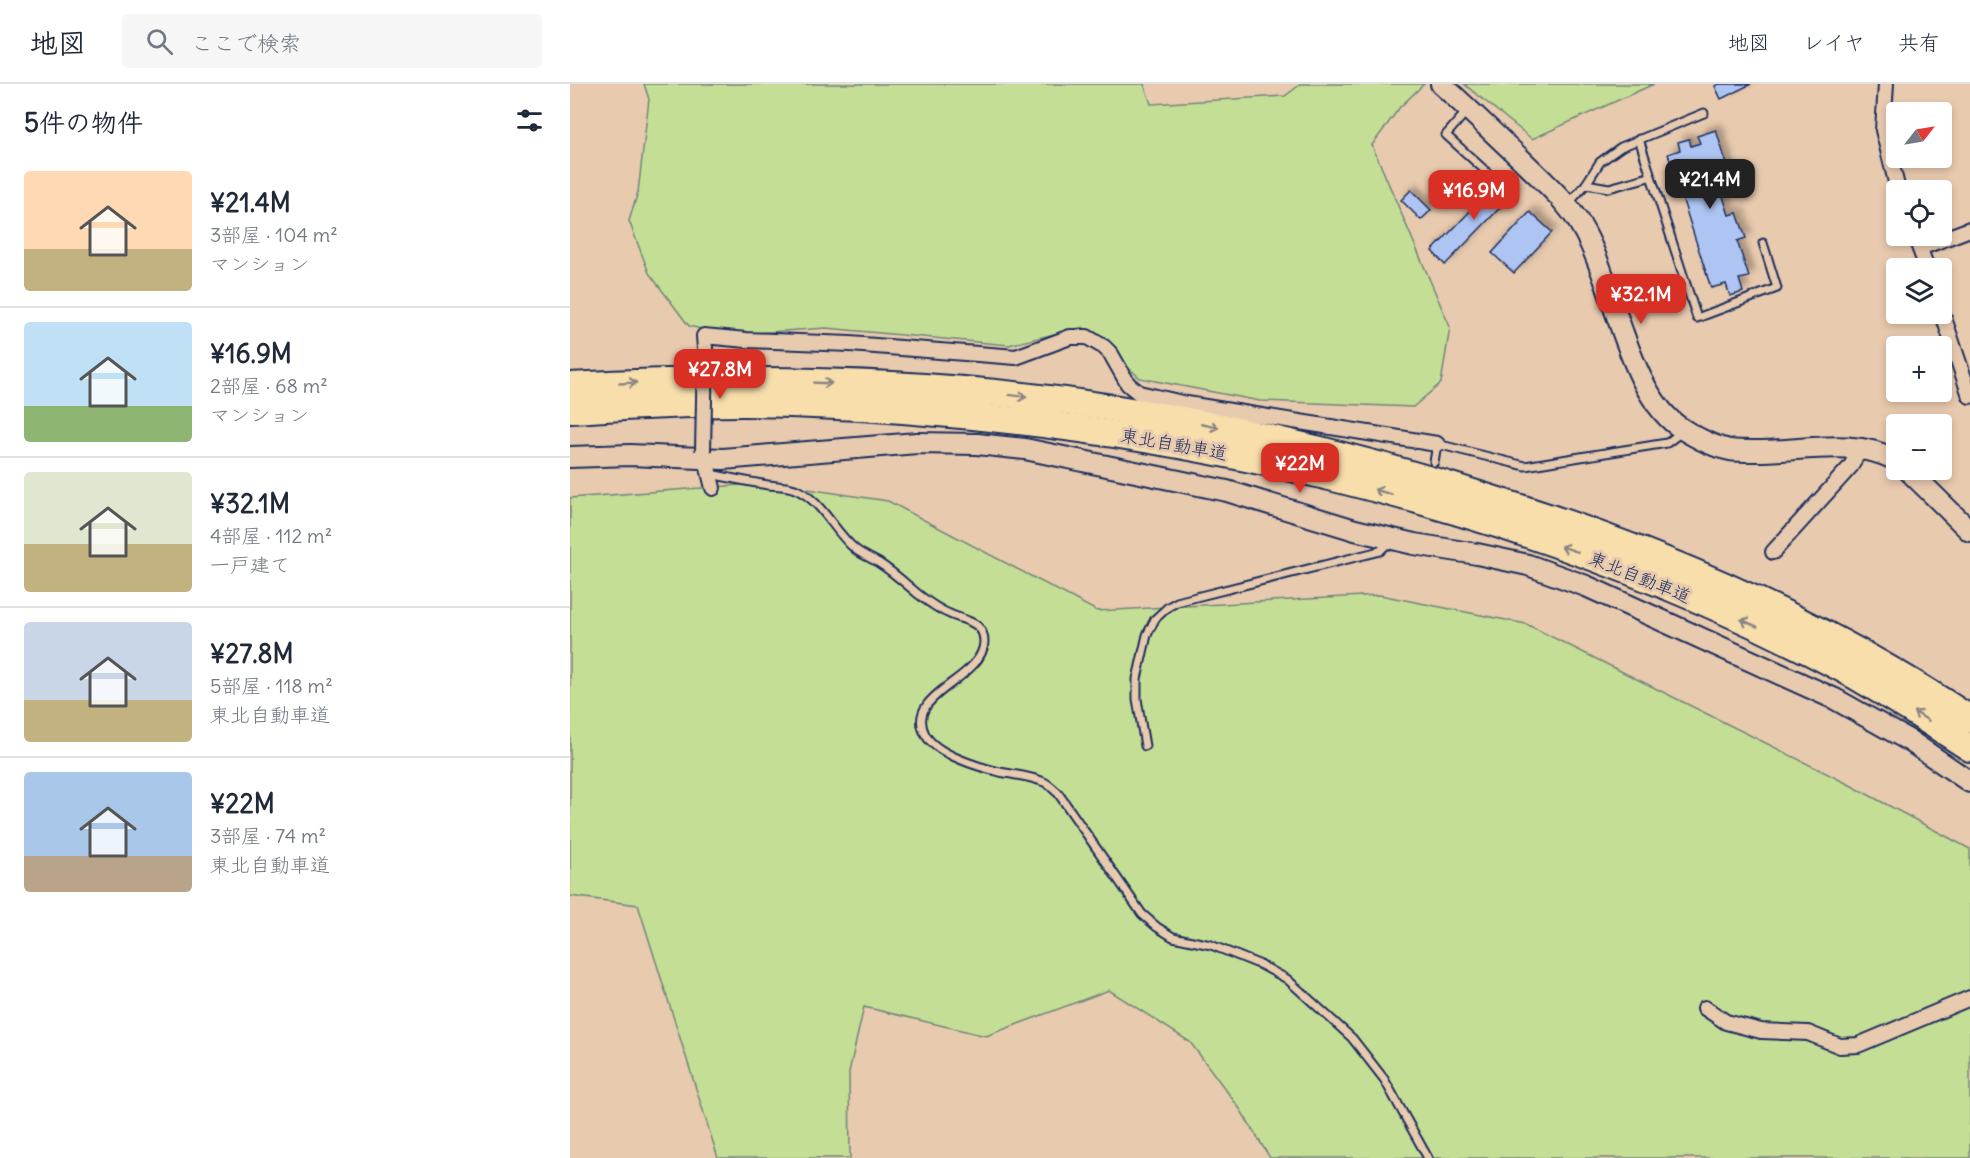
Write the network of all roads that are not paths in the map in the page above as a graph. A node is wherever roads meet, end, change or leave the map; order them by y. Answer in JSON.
{"nodes":[{"id":1,"x":1441,"y":84,"type":"edge"},
{"id":2,"x":1886,"y":84,"type":"edge"},
{"id":3,"x":1468,"y":109,"type":"junction"},
{"id":4,"x":1704,"y":113,"type":"dead end"},
{"id":5,"x":1639,"y":139,"type":"junction"},
{"id":6,"x":1490,"y":175,"type":"dead end"},
{"id":7,"x":1650,"y":177,"type":"junction"},
{"id":8,"x":1896,"y":180,"type":"edge"},
{"id":9,"x":1586,"y":184,"type":"junction"},
{"id":10,"x":1567,"y":205,"type":"junction"},
{"id":11,"x":1970,"y":229,"type":"edge"},
{"id":12,"x":1952,"y":233,"type":"edge"},
{"id":13,"x":1764,"y":243,"type":"dead end"},
{"id":14,"x":1946,"y":324,"type":"edge"},
{"id":15,"x":570,"y":386,"type":"edge"},
{"id":16,"x":1970,"y":396,"type":"edge"},
{"id":17,"x":570,"y":410,"type":"edge"},
{"id":18,"x":1684,"y":430,"type":"junction"},
{"id":19,"x":1437,"y":444,"type":"junction"},
{"id":20,"x":1860,"y":448,"type":"junction"},
{"id":21,"x":1886,"y":455,"type":"edge"},
{"id":22,"x":570,"y":457,"type":"edge"},
{"id":23,"x":1434,"y":462,"type":"dead end"},
{"id":24,"x":708,"y":468,"type":"junction"},
{"id":25,"x":1918,"y":480,"type":"edge"},
{"id":26,"x":1970,"y":531,"type":"edge"},
{"id":27,"x":1406,"y":539,"type":"junction"},
{"id":28,"x":1773,"y":552,"type":"dead end"},
{"id":29,"x":1970,"y":719,"type":"edge"},
{"id":30,"x":1145,"y":746,"type":"dead end"},
{"id":31,"x":1970,"y":748,"type":"edge"},
{"id":32,"x":1970,"y":782,"type":"edge"},
{"id":33,"x":1970,"y":998,"type":"edge"},
{"id":34,"x":1705,"y":1008,"type":"dead end"},
{"id":35,"x":1428,"y":1158,"type":"edge"}],
"edges":[{"from":1,"to":3,"type":"street"},
{"from":2,"to":8,"type":"street"},
{"from":3,"to":6,"type":"lane"},
{"from":3,"to":10,"type":"street"},
{"from":4,"to":5,"type":"lane"},
{"from":5,"to":7,"type":"lane"},
{"from":5,"to":9,"type":"lane"},
{"from":7,"to":9,"type":"lane"},
{"from":7,"to":13,"type":"lane"},
{"from":9,"to":10,"type":"lane"},
{"from":10,"to":18,"type":"street"},
{"from":11,"to":12,"type":"street"},
{"from":14,"to":16,"type":"street"},
{"from":15,"to":29,"type":"highway","name":"東北自動車道","one_way":true},
{"from":31,"to":17,"type":"highway","name":"東北自動車道","one_way":true},
{"from":18,"to":19,"type":"lane"},
{"from":18,"to":20,"type":"street"},
{"from":19,"to":23,"type":"lane"},
{"from":19,"to":24,"type":"street","bridge":true},
{"from":20,"to":21,"type":"street"},
{"from":20,"to":28,"type":"street"},
{"from":22,"to":24,"type":"street"},
{"from":24,"to":27,"type":"street"},
{"from":24,"to":35,"type":"lane"},
{"from":25,"to":26,"type":"street"},
{"from":27,"to":30,"type":"lane"},
{"from":27,"to":32,"type":"street"},
{"from":33,"to":34,"type":"street"}]}
